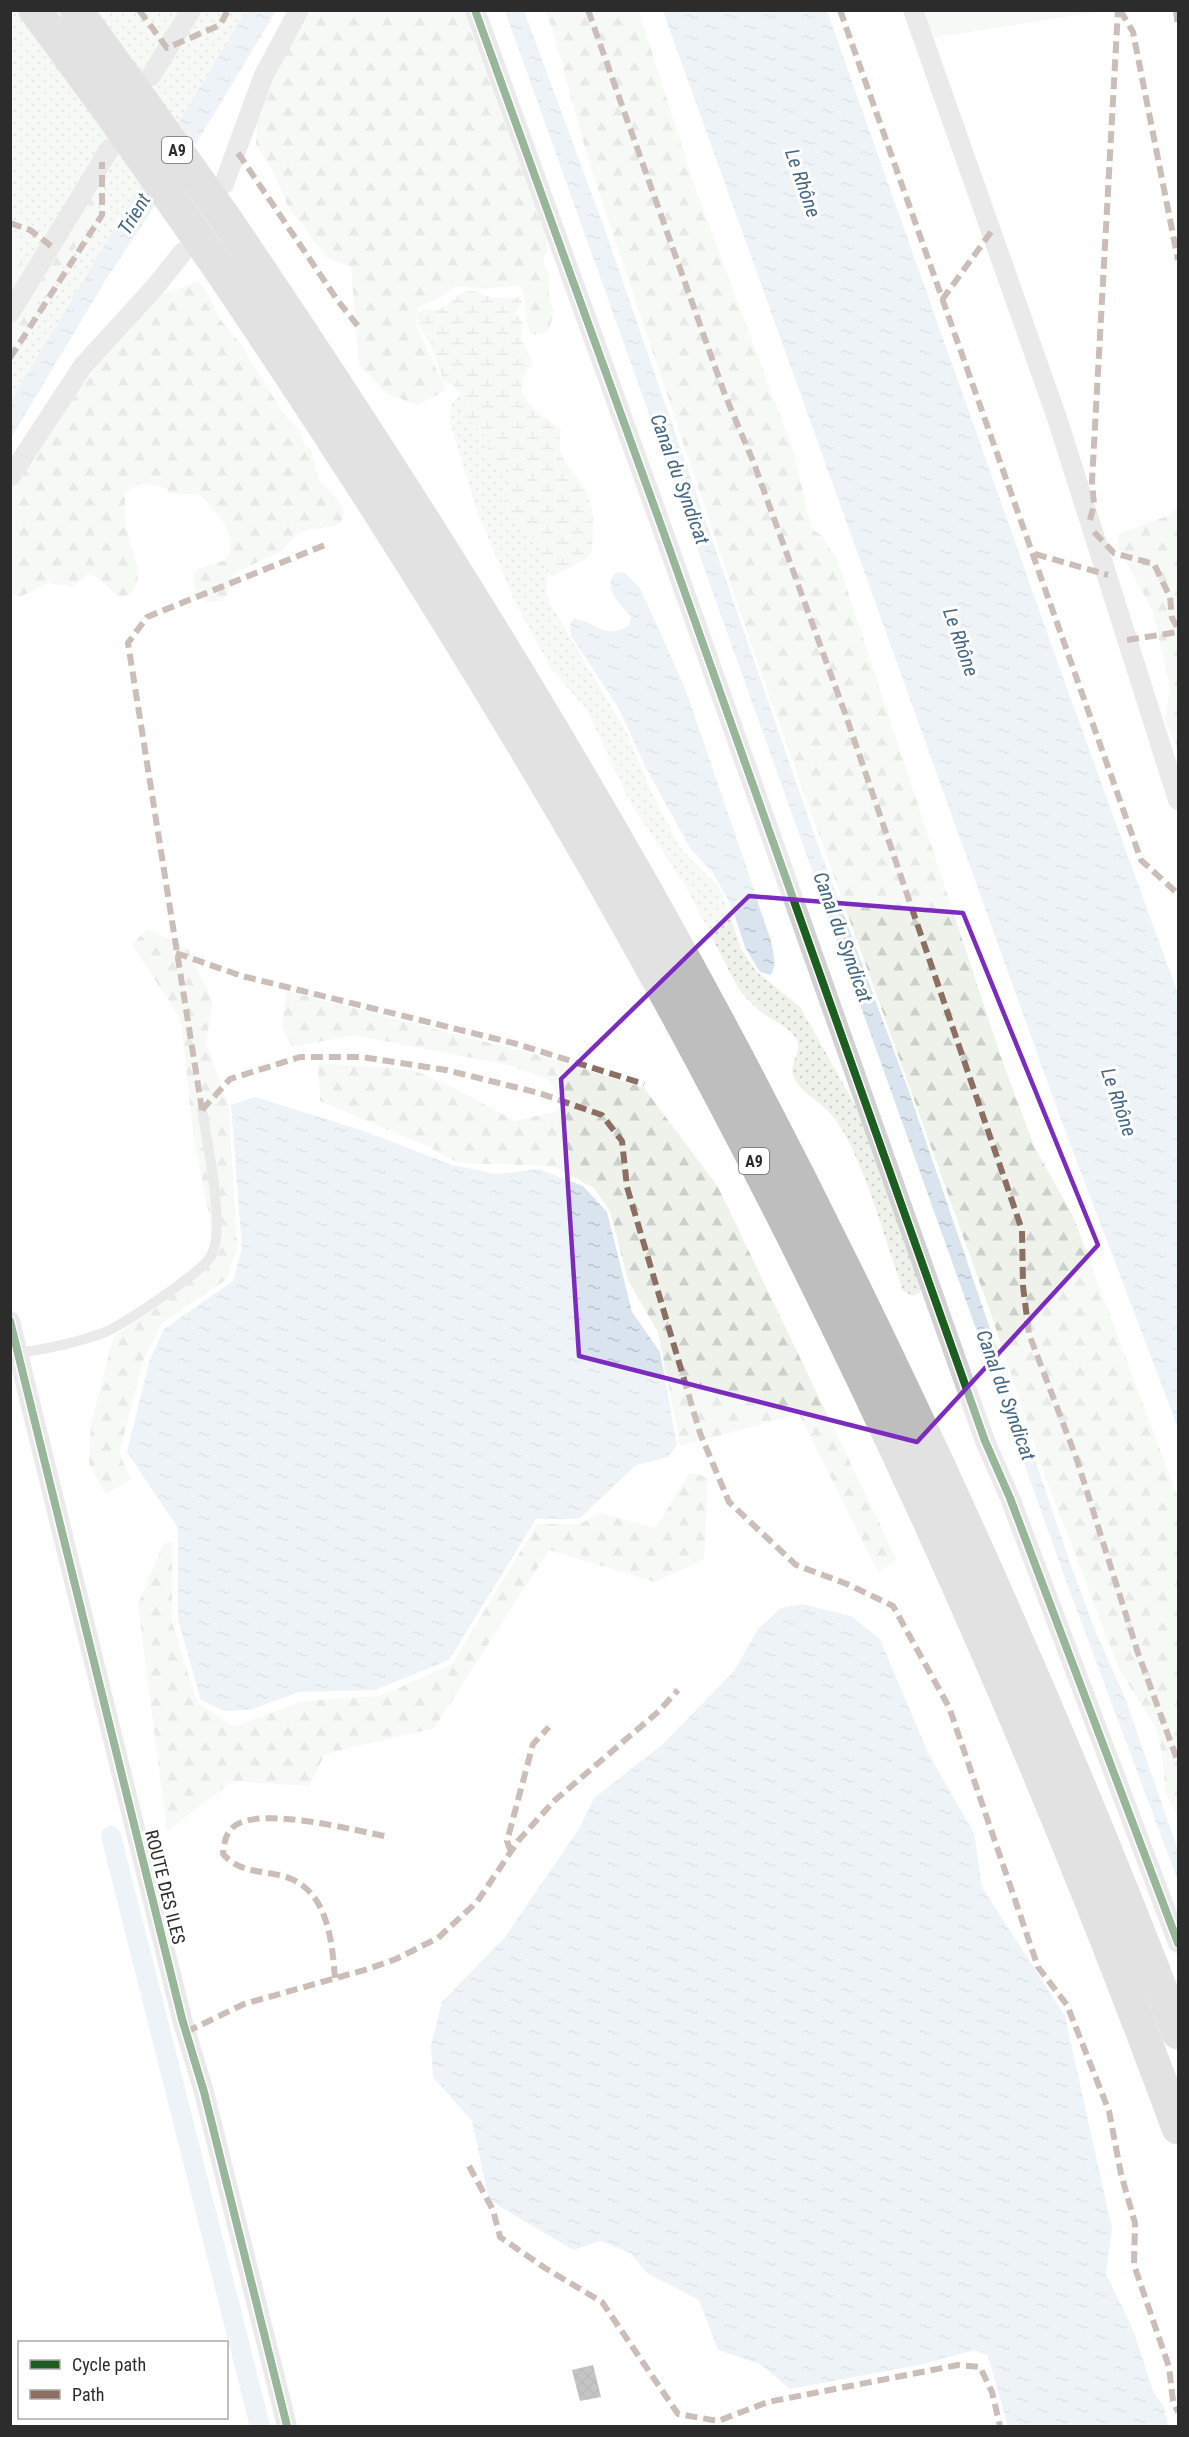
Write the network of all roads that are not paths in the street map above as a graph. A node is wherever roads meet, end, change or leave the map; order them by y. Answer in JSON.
{"nodes":[{"id":1,"x":35,"y":10,"type":"edge"},
{"id":2,"x":76,"y":10,"type":"edge"},
{"id":3,"x":191,"y":10,"type":"edge"},
{"id":4,"x":299,"y":10,"type":"edge"},
{"id":5,"x":476,"y":10,"type":"edge"},
{"id":6,"x":913,"y":10,"type":"edge"},
{"id":7,"x":139,"y":78,"type":"junction"},
{"id":8,"x":109,"y":150,"type":"dead end"},
{"id":9,"x":224,"y":184,"type":"dead end"},
{"id":10,"x":196,"y":254,"type":"junction"},
{"id":11,"x":10,"y":313,"type":"edge"},
{"id":12,"x":10,"y":477,"type":"edge"},
{"id":13,"x":1179,"y":801,"type":"edge"},
{"id":14,"x":201,"y":1110,"type":"dead end"},
{"id":15,"x":10,"y":1321,"type":"edge"},
{"id":16,"x":14,"y":1353,"type":"edge"},
{"id":17,"x":1179,"y":1943,"type":"edge"},
{"id":18,"x":1179,"y":2033,"type":"edge"},
{"id":19,"x":1179,"y":2128,"type":"edge"},
{"id":20,"x":287,"y":2427,"type":"edge"}],
"edges":[{"from":1,"to":10,"type":"highway","number":"A9","bridge":true},
{"from":2,"to":7,"type":"highway","number":"A9"},
{"from":3,"to":7,"type":"street"},
{"from":4,"to":9,"type":"street"},
{"from":5,"to":17,"type":"street"},
{"from":6,"to":13,"type":"street"},
{"from":7,"to":18,"type":"highway","number":"A9","bridge":true},
{"from":8,"to":11,"type":"street"},
{"from":10,"to":12,"type":"street"},
{"from":10,"to":19,"type":"highway","number":"A9"},
{"from":14,"to":16,"type":"lane"},
{"from":15,"to":16,"type":"street","name":"ROUTE DES ILES"},
{"from":16,"to":20,"type":"street","name":"ROUTE DES ILES"}]}
